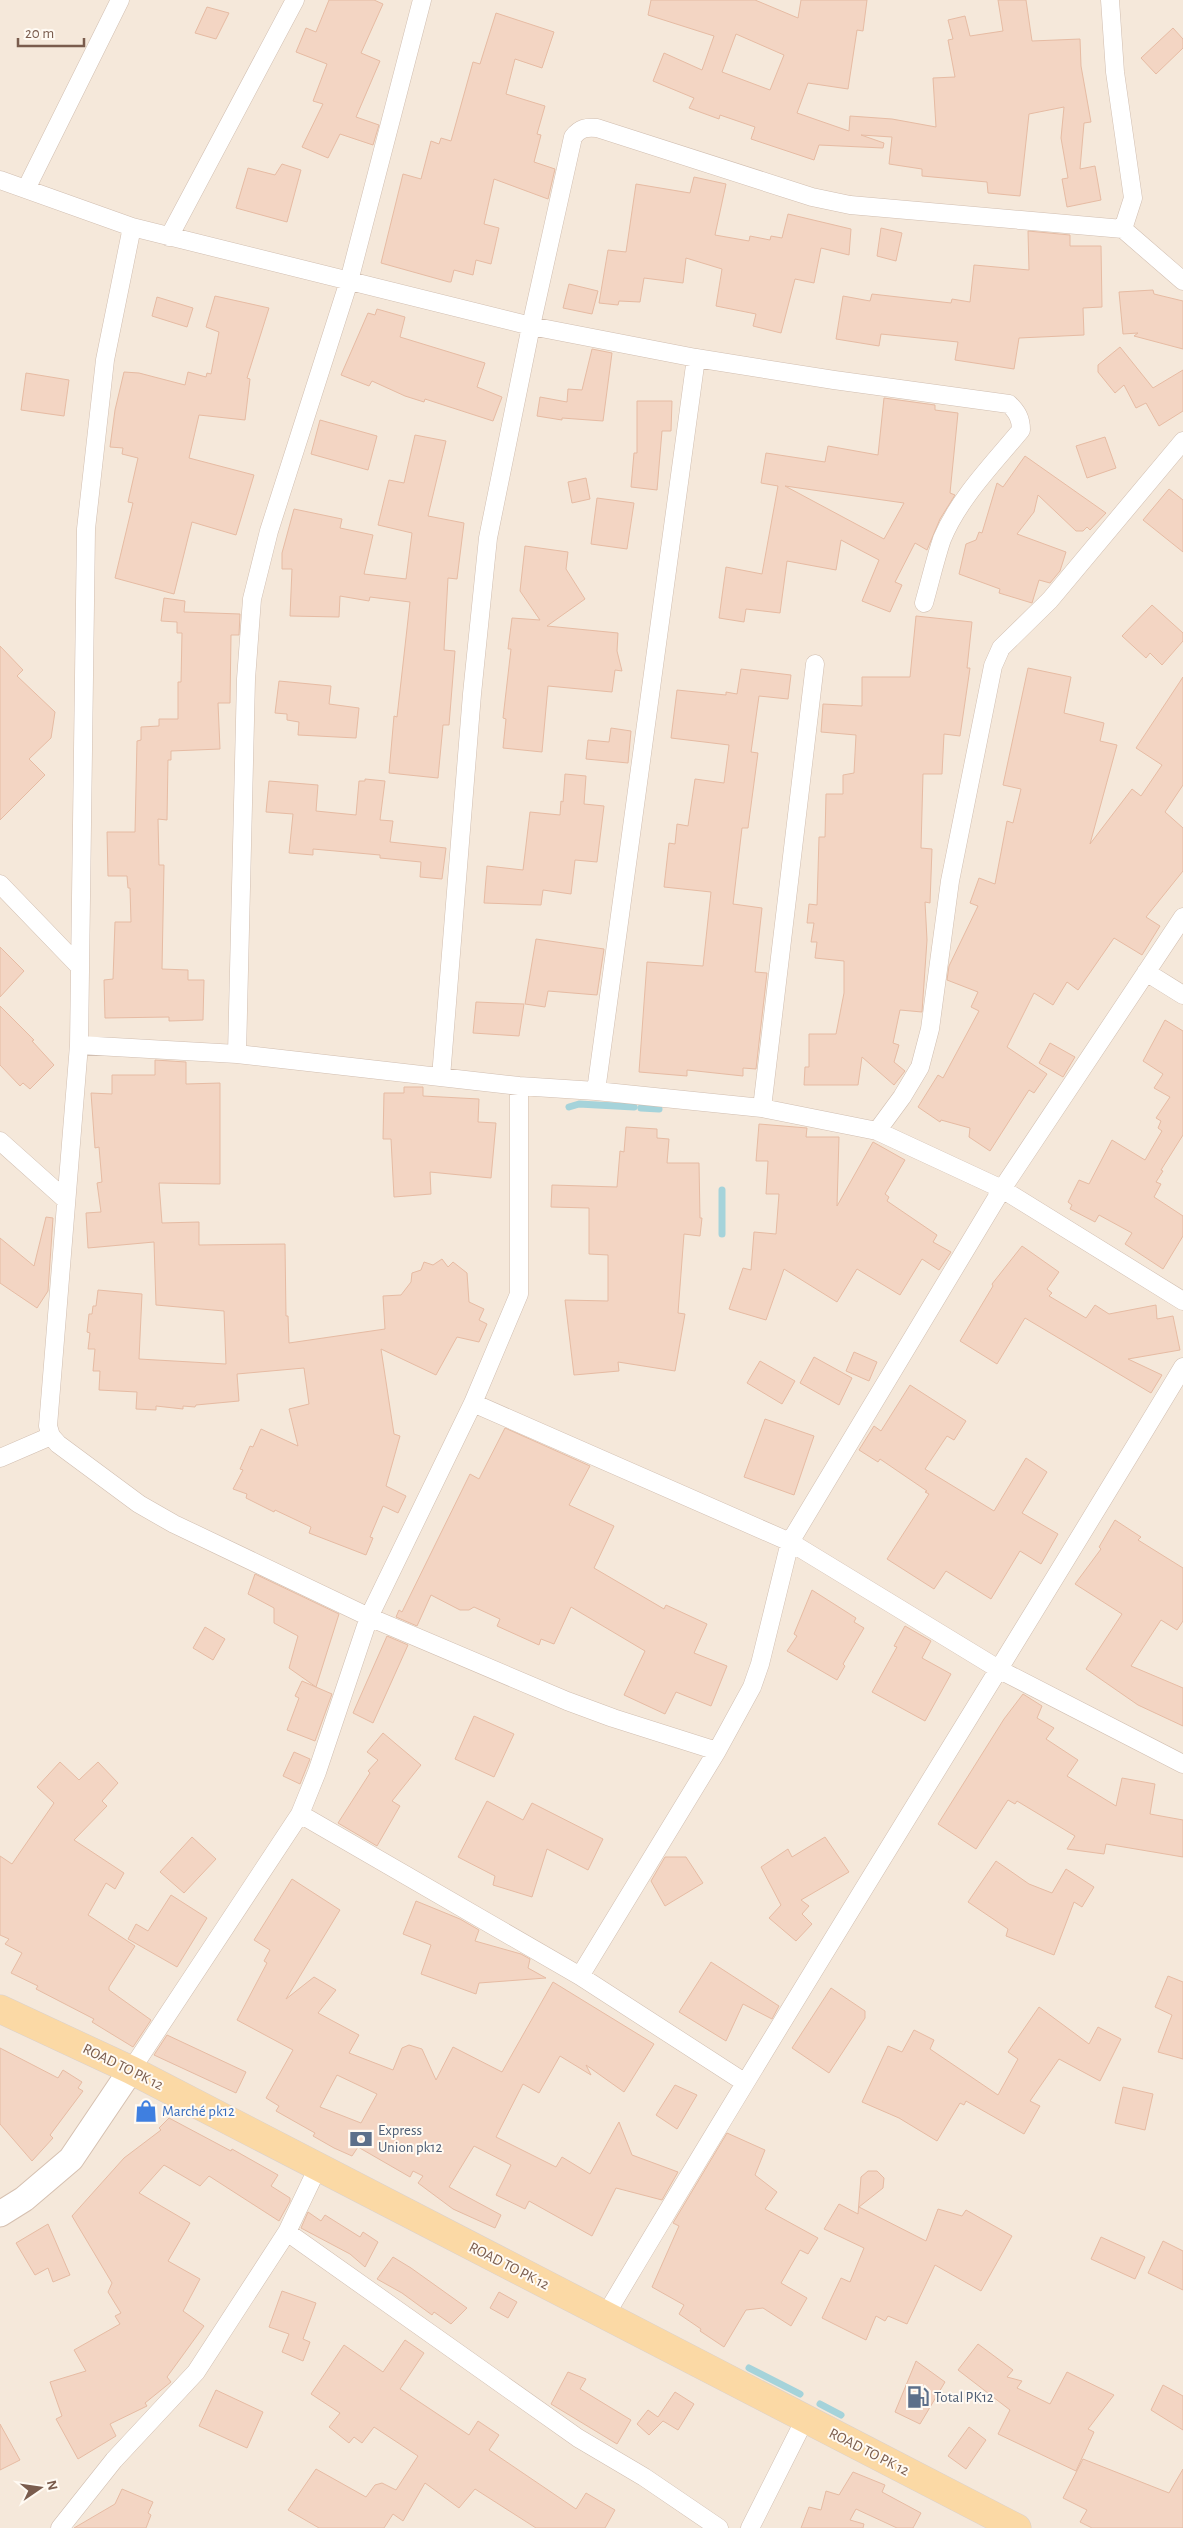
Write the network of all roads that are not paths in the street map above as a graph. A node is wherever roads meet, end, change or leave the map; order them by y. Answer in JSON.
{"nodes":[{"id":1,"x":120,"y":0,"type":"edge"},
{"id":2,"x":295,"y":0,"type":"edge"},
{"id":3,"x":422,"y":0,"type":"edge"},
{"id":4,"x":1110,"y":0,"type":"edge"},
{"id":5,"x":0,"y":180,"type":"edge"},
{"id":6,"x":26,"y":189,"type":"junction"},
{"id":7,"x":132,"y":227,"type":"junction"},
{"id":8,"x":1123,"y":229,"type":"junction"},
{"id":9,"x":170,"y":237,"type":"junction"},
{"id":10,"x":349,"y":281,"type":"junction"},
{"id":11,"x":1183,"y":281,"type":"edge"},
{"id":12,"x":531,"y":326,"type":"junction"},
{"id":13,"x":696,"y":358,"type":"junction"},
{"id":14,"x":1183,"y":441,"type":"edge"},
{"id":15,"x":924,"y":602,"type":"dead end"},
{"id":16,"x":815,"y":664,"type":"dead end"},
{"id":17,"x":0,"y":884,"type":"edge"},
{"id":18,"x":1183,"y":916,"type":"edge"},
{"id":19,"x":80,"y":966,"type":"junction"},
{"id":20,"x":1146,"y":972,"type":"junction"},
{"id":21,"x":1183,"y":995,"type":"edge"},
{"id":22,"x":79,"y":1046,"type":"junction"},
{"id":23,"x":237,"y":1054,"type":"junction"},
{"id":24,"x":441,"y":1077,"type":"junction"},
{"id":25,"x":519,"y":1086,"type":"junction"},
{"id":26,"x":596,"y":1091,"type":"junction"},
{"id":27,"x":762,"y":1108,"type":"junction"},
{"id":28,"x":877,"y":1130,"type":"junction"},
{"id":29,"x":0,"y":1141,"type":"edge"},
{"id":30,"x":1002,"y":1189,"type":"junction"},
{"id":31,"x":66,"y":1200,"type":"junction"},
{"id":32,"x":1183,"y":1301,"type":"edge"},
{"id":33,"x":1183,"y":1367,"type":"edge"},
{"id":34,"x":473,"y":1403,"type":"junction"},
{"id":35,"x":51,"y":1436,"type":"junction"},
{"id":36,"x":0,"y":1458,"type":"edge"},
{"id":37,"x":790,"y":1542,"type":"junction"},
{"id":38,"x":369,"y":1617,"type":"junction"},
{"id":39,"x":1000,"y":1670,"type":"junction"},
{"id":40,"x":717,"y":1751,"type":"junction"},
{"id":41,"x":1183,"y":1764,"type":"edge"},
{"id":42,"x":300,"y":1814,"type":"junction"},
{"id":43,"x":580,"y":1976,"type":"junction"},
{"id":44,"x":0,"y":2009,"type":"edge"},
{"id":45,"x":131,"y":2070,"type":"junction"},
{"id":46,"x":744,"y":2082,"type":"junction"},
{"id":47,"x":318,"y":2167,"type":"junction"},
{"id":48,"x":0,"y":2214,"type":"edge"},
{"id":49,"x":287,"y":2232,"type":"junction"},
{"id":50,"x":605,"y":2316,"type":"junction"},
{"id":51,"x":805,"y":2419,"type":"junction"},
{"id":52,"x":60,"y":2528,"type":"edge"},
{"id":53,"x":719,"y":2528,"type":"edge"},
{"id":54,"x":750,"y":2528,"type":"edge"},
{"id":55,"x":1017,"y":2528,"type":"edge"}],
"edges":[{"from":1,"to":6,"type":"street"},
{"from":2,"to":9,"type":"street"},
{"from":3,"to":10,"type":"street"},
{"from":4,"to":8,"type":"street"},
{"from":5,"to":6,"type":"street"},
{"from":6,"to":7,"type":"street"},
{"from":7,"to":9,"type":"street"},
{"from":7,"to":19,"type":"street"},
{"from":8,"to":11,"type":"street"},
{"from":8,"to":12,"type":"street"},
{"from":9,"to":10,"type":"street"},
{"from":10,"to":12,"type":"street"},
{"from":10,"to":23,"type":"street"},
{"from":12,"to":13,"type":"street"},
{"from":12,"to":24,"type":"street"},
{"from":13,"to":15,"type":"street"},
{"from":13,"to":26,"type":"street"},
{"from":14,"to":28,"type":"street"},
{"from":16,"to":27,"type":"street"},
{"from":17,"to":19,"type":"street"},
{"from":18,"to":20,"type":"street"},
{"from":19,"to":22,"type":"street"},
{"from":20,"to":21,"type":"street"},
{"from":20,"to":30,"type":"street"},
{"from":22,"to":23,"type":"street"},
{"from":22,"to":31,"type":"street"},
{"from":23,"to":24,"type":"street"},
{"from":24,"to":25,"type":"street"},
{"from":25,"to":26,"type":"street"},
{"from":25,"to":34,"type":"street"},
{"from":26,"to":27,"type":"street"},
{"from":27,"to":28,"type":"street"},
{"from":28,"to":30,"type":"street"},
{"from":29,"to":31,"type":"street"},
{"from":30,"to":32,"type":"street"},
{"from":30,"to":37,"type":"street"},
{"from":31,"to":35,"type":"street"},
{"from":33,"to":39,"type":"street"},
{"from":34,"to":37,"type":"street"},
{"from":34,"to":38,"type":"street"},
{"from":35,"to":36,"type":"street"},
{"from":35,"to":38,"type":"street"},
{"from":37,"to":39,"type":"street"},
{"from":37,"to":40,"type":"street"},
{"from":38,"to":40,"type":"street"},
{"from":38,"to":42,"type":"street"},
{"from":39,"to":41,"type":"street"},
{"from":39,"to":46,"type":"street"},
{"from":40,"to":43,"type":"street"},
{"from":42,"to":43,"type":"street"},
{"from":42,"to":45,"type":"street"},
{"from":43,"to":46,"type":"street"},
{"from":44,"to":45,"type":"main road","name":"ROAD TO PK 12"},
{"from":45,"to":47,"type":"main road","name":"ROAD TO PK 12"},
{"from":45,"to":48,"type":"main road"},
{"from":46,"to":50,"type":"street"},
{"from":47,"to":49,"type":"street"},
{"from":47,"to":50,"type":"main road","name":"ROAD TO PK 12"},
{"from":49,"to":52,"type":"street"},
{"from":49,"to":53,"type":"street"},
{"from":50,"to":51,"type":"main road","name":"ROAD TO PK 12"},
{"from":51,"to":54,"type":"street"},
{"from":51,"to":55,"type":"main road","name":"ROAD TO PK 12"}]}
